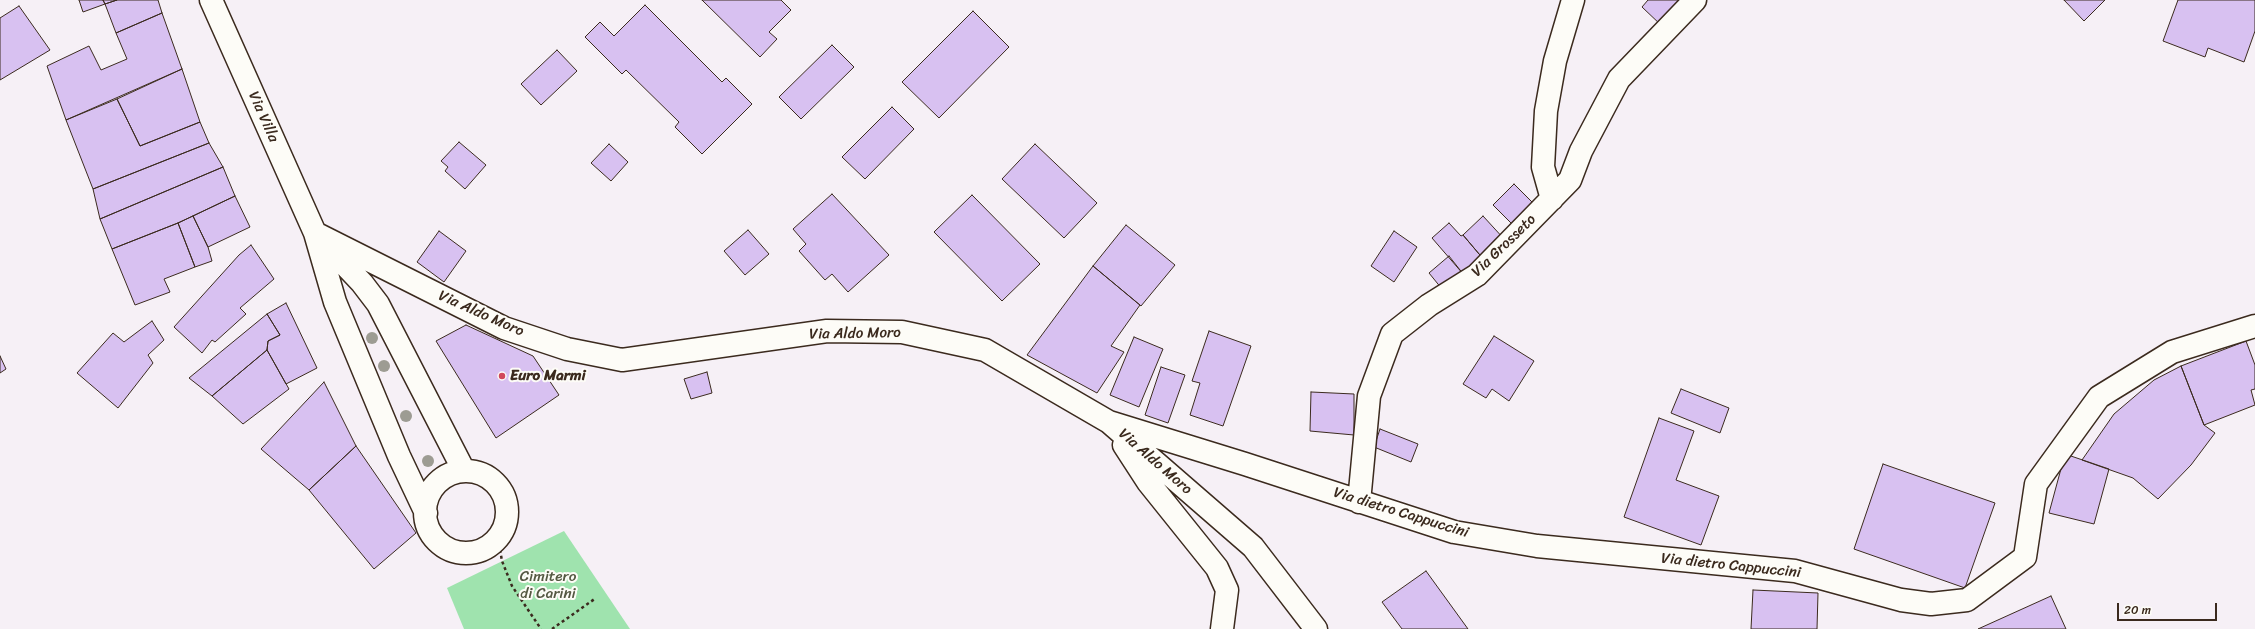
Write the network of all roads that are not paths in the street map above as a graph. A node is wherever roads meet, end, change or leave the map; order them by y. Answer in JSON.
{"nodes":[{"id":1,"x":211,"y":0,"type":"edge"},
{"id":2,"x":1573,"y":0,"type":"edge"},
{"id":3,"x":1695,"y":0,"type":"edge"},
{"id":4,"x":1552,"y":199,"type":"junction"},
{"id":5,"x":315,"y":233,"type":"junction"},
{"id":6,"x":2255,"y":326,"type":"edge"},
{"id":7,"x":1109,"y":422,"type":"junction"},
{"id":8,"x":464,"y":472,"type":"junction"},
{"id":9,"x":1359,"y":502,"type":"junction"},
{"id":10,"x":426,"y":513,"type":"junction"},
{"id":11,"x":1222,"y":629,"type":"edge"},
{"id":12,"x":1316,"y":629,"type":"edge"}],
"edges":[{"from":1,"to":5,"type":"street","name":"Via Villa"},
{"from":2,"to":4,"type":"street"},
{"from":3,"to":4,"type":"street","name":"Via Grosseto"},
{"from":4,"to":9,"type":"street","name":"Via Grosseto"},
{"from":5,"to":7,"type":"street","name":"Via Aldo Moro"},
{"from":5,"to":8,"type":"street"},
{"from":5,"to":10,"type":"street"},
{"from":6,"to":9,"type":"street","name":"Via dietro Cappuccini"},
{"from":7,"to":9,"type":"street","name":"Via dietro Cappuccini"},
{"from":7,"to":11,"type":"street"},
{"from":7,"to":12,"type":"street","name":"Via Aldo Moro"},
{"from":8,"to":10,"type":"street"},
{"from":8,"to":10,"type":"street"}]}
